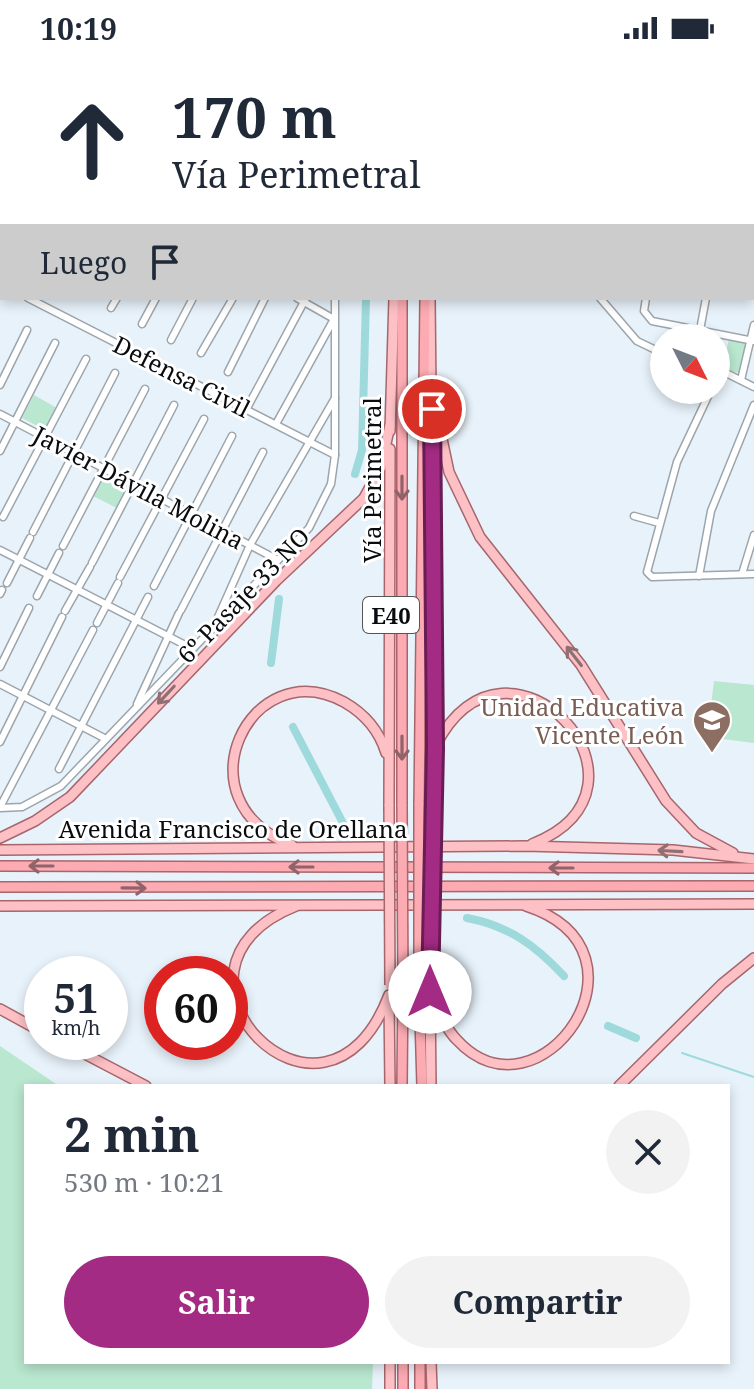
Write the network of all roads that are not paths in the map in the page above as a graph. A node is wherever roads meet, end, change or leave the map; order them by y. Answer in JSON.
{"nodes":[{"id":1,"x":32,"y":300,"type":"edge"},
{"id":2,"x":116,"y":300,"type":"edge"},
{"id":3,"x":155,"y":300,"type":"edge"},
{"id":4,"x":192,"y":300,"type":"edge"},
{"id":5,"x":232,"y":300,"type":"edge"},
{"id":6,"x":264,"y":300,"type":"edge"},
{"id":7,"x":301,"y":300,"type":"edge"},
{"id":8,"x":304,"y":300,"type":"edge"},
{"id":9,"x":335,"y":300,"type":"edge"},
{"id":10,"x":394,"y":300,"type":"edge"},
{"id":11,"x":402,"y":300,"type":"edge"},
{"id":12,"x":428,"y":300,"type":"edge"},
{"id":13,"x":428,"y":300,"type":"edge"},
{"id":14,"x":602,"y":300,"type":"edge"},
{"id":15,"x":646,"y":300,"type":"edge"},
{"id":16,"x":706,"y":300,"type":"edge"},
{"id":17,"x":111,"y":308,"type":"dead end"},
{"id":18,"x":334,"y":319,"type":"junction"},
{"id":19,"x":142,"y":324,"type":"dead end"},
{"id":20,"x":668,"y":324,"type":"edge"},
{"id":21,"x":701,"y":324,"type":"edge"},
{"id":22,"x":754,"y":325,"type":"edge"},
{"id":23,"x":27,"y":330,"type":"dead end"},
{"id":24,"x":730,"y":336,"type":"edge"},
{"id":25,"x":171,"y":340,"type":"dead end"},
{"id":26,"x":752,"y":340,"type":"edge"},
{"id":27,"x":55,"y":343,"type":"dead end"},
{"id":28,"x":650,"y":347,"type":"edge"},
{"id":29,"x":201,"y":353,"type":"dead end"},
{"id":30,"x":86,"y":359,"type":"dead end"},
{"id":31,"x":228,"y":372,"type":"dead end"},
{"id":32,"x":115,"y":373,"type":"dead end"},
{"id":33,"x":730,"y":375,"type":"edge"},
{"id":34,"x":741,"y":380,"type":"junction"},
{"id":35,"x":0,"y":385,"type":"edge"},
{"id":36,"x":431,"y":387,"type":"junction"},
{"id":37,"x":754,"y":387,"type":"edge"},
{"id":38,"x":145,"y":389,"type":"dead end"},
{"id":39,"x":335,"y":398,"type":"junction"},
{"id":40,"x":704,"y":404,"type":"edge"},
{"id":41,"x":174,"y":405,"type":"dead end"},
{"id":42,"x":754,"y":405,"type":"edge"},
{"id":43,"x":247,"y":408,"type":"junction"},
{"id":44,"x":0,"y":414,"type":"edge"},
{"id":45,"x":204,"y":419,"type":"dead end"},
{"id":46,"x":15,"y":422,"type":"junction"},
{"id":47,"x":276,"y":424,"type":"junction"},
{"id":48,"x":390,"y":425,"type":"junction"},
{"id":49,"x":232,"y":436,"type":"dead end"},
{"id":50,"x":44,"y":437,"type":"junction"},
{"id":51,"x":307,"y":441,"type":"junction"},
{"id":52,"x":0,"y":451,"type":"edge"},
{"id":53,"x":263,"y":452,"type":"dead end"},
{"id":54,"x":76,"y":454,"type":"junction"},
{"id":55,"x":335,"y":455,"type":"junction"},
{"id":56,"x":103,"y":468,"type":"junction"},
{"id":57,"x":133,"y":483,"type":"junction"},
{"id":58,"x":164,"y":500,"type":"junction"},
{"id":59,"x":192,"y":514,"type":"junction"},
{"id":60,"x":634,"y":516,"type":"dead end"},
{"id":61,"x":2,"y":520,"type":"edge"},
{"id":62,"x":659,"y":523,"type":"junction"},
{"id":63,"x":221,"y":530,"type":"junction"},
{"id":64,"x":754,"y":535,"type":"edge"},
{"id":65,"x":250,"y":545,"type":"junction"},
{"id":66,"x":0,"y":550,"type":"edge"},
{"id":67,"x":20,"y":559,"type":"junction"},
{"id":68,"x":278,"y":560,"type":"junction"},
{"id":69,"x":742,"y":574,"type":"junction"},
{"id":70,"x":754,"y":574,"type":"edge"},
{"id":71,"x":49,"y":575,"type":"junction"},
{"id":72,"x":699,"y":576,"type":"junction"},
{"id":73,"x":7,"y":583,"type":"dead end"},
{"id":74,"x":154,"y":586,"type":"dead end"},
{"id":75,"x":77,"y":589,"type":"junction"},
{"id":76,"x":37,"y":596,"type":"dead end"},
{"id":77,"x":148,"y":597,"type":"dead end"},
{"id":78,"x":108,"y":605,"type":"junction"},
{"id":79,"x":29,"y":608,"type":"dead end"},
{"id":80,"x":138,"y":619,"type":"junction"},
{"id":81,"x":216,"y":620,"type":"junction"},
{"id":82,"x":168,"y":637,"type":"junction"},
{"id":83,"x":191,"y":648,"type":"junction"},
{"id":84,"x":0,"y":667,"type":"edge"},
{"id":85,"x":0,"y":684,"type":"edge"},
{"id":86,"x":24,"y":696,"type":"junction"},
{"id":87,"x":134,"y":710,"type":"junction"},
{"id":88,"x":52,"y":711,"type":"junction"},
{"id":89,"x":82,"y":724,"type":"junction"},
{"id":90,"x":106,"y":739,"type":"junction"},
{"id":91,"x":0,"y":742,"type":"edge"},
{"id":92,"x":435,"y":748,"type":"junction"},
{"id":93,"x":389,"y":763,"type":"junction"},
{"id":94,"x":59,"y":769,"type":"dead end"},
{"id":95,"x":0,"y":808,"type":"edge"},
{"id":96,"x":0,"y":838,"type":"edge"},
{"id":97,"x":525,"y":846,"type":"junction"},
{"id":98,"x":299,"y":848,"type":"junction"},
{"id":99,"x":0,"y":850,"type":"edge"},
{"id":100,"x":751,"y":859,"type":"edge"},
{"id":101,"x":0,"y":866,"type":"edge"},
{"id":102,"x":754,"y":868,"type":"edge"},
{"id":103,"x":754,"y":886,"type":"edge"},
{"id":104,"x":0,"y":887,"type":"edge"},
{"id":105,"x":303,"y":903,"type":"junction"},
{"id":106,"x":519,"y":904,"type":"junction"},
{"id":107,"x":754,"y":904,"type":"edge"},
{"id":108,"x":0,"y":906,"type":"edge"},
{"id":109,"x":754,"y":958,"type":"edge"},
{"id":110,"x":430,"y":988,"type":"junction"},
{"id":111,"x":389,"y":990,"type":"junction"},
{"id":112,"x":0,"y":1009,"type":"edge"},
{"id":113,"x":24,"y":1022,"type":"edge"},
{"id":114,"x":96,"y":1060,"type":"edge"},
{"id":115,"x":142,"y":1084,"type":"edge"},
{"id":116,"x":390,"y":1084,"type":"edge"},
{"id":117,"x":402,"y":1084,"type":"edge"},
{"id":118,"x":422,"y":1084,"type":"edge"},
{"id":119,"x":431,"y":1084,"type":"edge"},
{"id":120,"x":621,"y":1084,"type":"edge"},
{"id":121,"x":390,"y":1364,"type":"edge"},
{"id":122,"x":403,"y":1364,"type":"edge"},
{"id":123,"x":420,"y":1364,"type":"edge"},
{"id":124,"x":431,"y":1364,"type":"edge"},
{"id":125,"x":390,"y":1389,"type":"edge"},
{"id":126,"x":403,"y":1389,"type":"edge"},
{"id":127,"x":420,"y":1389,"type":"edge"},
{"id":128,"x":432,"y":1389,"type":"edge"}],
"edges":[{"from":1,"to":43,"type":"street","name":"Defensa Civil"},
{"from":2,"to":17,"type":"street"},
{"from":3,"to":19,"type":"street"},
{"from":4,"to":25,"type":"street"},
{"from":5,"to":29,"type":"street"},
{"from":6,"to":31,"type":"street"},
{"from":7,"to":43,"type":"street"},
{"from":8,"to":18,"type":"street"},
{"from":9,"to":18,"type":"street","name":"6º Pasaje 33 NO"},
{"from":10,"to":48,"type":"main road","name":"Vía Perimetral","number":"E40"},
{"from":11,"to":117,"type":"highway","name":"Vía Perimetral","one_way":true,"bridge":true},
{"from":12,"to":36,"type":"main road"},
{"from":13,"to":118,"type":"highway","bridge":true},
{"from":14,"to":28,"type":"street"},
{"from":15,"to":20,"type":"street"},
{"from":16,"to":21,"type":"street"},
{"from":18,"to":39,"type":"street","name":"6º Pasaje 33 NO"},
{"from":18,"to":47,"type":"street"},
{"from":22,"to":26,"type":"street"},
{"from":23,"to":35,"type":"street"},
{"from":24,"to":26,"type":"street"},
{"from":26,"to":34,"type":"street"},
{"from":27,"to":46,"type":"street"},
{"from":30,"to":50,"type":"street"},
{"from":32,"to":54,"type":"street"},
{"from":33,"to":34,"type":"street"},
{"from":34,"to":37,"type":"street"},
{"from":36,"to":92,"type":"main road"},
{"from":100,"to":36,"type":"main road","one_way":true},
{"from":38,"to":56,"type":"street"},
{"from":39,"to":51,"type":"street"},
{"from":39,"to":55,"type":"street","name":"6º Pasaje 33 NO"},
{"from":40,"to":62,"type":"street"},
{"from":41,"to":57,"type":"street"},
{"from":42,"to":72,"type":"street"},
{"from":43,"to":47,"type":"street","name":"Defensa Civil"},
{"from":44,"to":46,"type":"street","name":"Javier Dávila Molina"},
{"from":45,"to":58,"type":"street"},
{"from":46,"to":50,"type":"street","name":"Javier Dávila Molina"},
{"from":46,"to":52,"type":"street"},
{"from":47,"to":51,"type":"street","name":"Defensa Civil"},
{"from":48,"to":93,"type":"main road","name":"Vía Perimetral","number":"E40"},
{"from":48,"to":96,"type":"main road","one_way":true},
{"from":49,"to":59,"type":"street"},
{"from":50,"to":54,"type":"street","name":"Javier Dávila Molina"},
{"from":50,"to":61,"type":"street"},
{"from":51,"to":55,"type":"street","name":"Defensa Civil"},
{"from":51,"to":65,"type":"street"},
{"from":53,"to":63,"type":"street"},
{"from":54,"to":56,"type":"street","name":"Javier Dávila Molina"},
{"from":54,"to":67,"type":"street"},
{"from":55,"to":68,"type":"street","name":"6º Pasaje 33 NO"},
{"from":56,"to":57,"type":"street","name":"Javier Dávila Molina"},
{"from":56,"to":71,"type":"street"},
{"from":57,"to":58,"type":"street","name":"Javier Dávila Molina"},
{"from":57,"to":75,"type":"street"},
{"from":58,"to":59,"type":"street","name":"Javier Dávila Molina"},
{"from":58,"to":78,"type":"street"},
{"from":59,"to":63,"type":"street","name":"Javier Dávila Molina"},
{"from":59,"to":74,"type":"street"},
{"from":60,"to":62,"type":"street"},
{"from":62,"to":72,"type":"street"},
{"from":63,"to":65,"type":"street","name":"Javier Dávila Molina"},
{"from":63,"to":82,"type":"street"},
{"from":64,"to":69,"type":"street"},
{"from":65,"to":68,"type":"street","name":"Javier Dávila Molina"},
{"from":65,"to":81,"type":"street"},
{"from":66,"to":67,"type":"street"},
{"from":67,"to":71,"type":"street"},
{"from":67,"to":73,"type":"street"},
{"from":68,"to":81,"type":"street","name":"6º Pasaje 33 NO"},
{"from":69,"to":70,"type":"street"},
{"from":69,"to":72,"type":"street"},
{"from":71,"to":75,"type":"street"},
{"from":71,"to":76,"type":"street"},
{"from":75,"to":78,"type":"street"},
{"from":75,"to":86,"type":"street"},
{"from":77,"to":80,"type":"street"},
{"from":78,"to":80,"type":"street"},
{"from":78,"to":88,"type":"street"},
{"from":79,"to":84,"type":"street"},
{"from":80,"to":82,"type":"street"},
{"from":80,"to":89,"type":"street"},
{"from":81,"to":83,"type":"street","name":"6º Pasaje 33 NO"},
{"from":82,"to":83,"type":"street"},
{"from":82,"to":87,"type":"street"},
{"from":83,"to":87,"type":"street","name":"6º Pasaje 33 NO"},
{"from":85,"to":86,"type":"street"},
{"from":86,"to":88,"type":"street"},
{"from":86,"to":91,"type":"street"},
{"from":87,"to":90,"type":"street","name":"6º Pasaje 33 NO"},
{"from":88,"to":89,"type":"street"},
{"from":88,"to":95,"type":"street"},
{"from":89,"to":90,"type":"street"},
{"from":89,"to":94,"type":"street"},
{"from":90,"to":95,"type":"street","name":"6º Pasaje 33 NO"},
{"from":92,"to":97,"type":"main road"},
{"from":92,"to":110,"type":"main road","bridge":true},
{"from":93,"to":98,"type":"main road"},
{"from":93,"to":111,"type":"main road","name":"Vía Perimetral","number":"E40","bridge":true},
{"from":97,"to":98,"type":"main road","name":"Avenida Francisco de Orellana"},
{"from":100,"to":97,"type":"main road","name":"Avenida Francisco de Orellana","one_way":true},
{"from":98,"to":99,"type":"main road","name":"Avenida Francisco de Orellana"},
{"from":102,"to":101,"type":"highway","name":"Avenida Francisco de Orellana","one_way":true},
{"from":104,"to":103,"type":"highway","one_way":true},
{"from":105,"to":106,"type":"main road"},
{"from":105,"to":108,"type":"main road"},
{"from":105,"to":111,"type":"main road"},
{"from":106,"to":107,"type":"main road"},
{"from":106,"to":110,"type":"main road"},
{"from":109,"to":120,"type":"main road"},
{"from":110,"to":119,"type":"main road"},
{"from":111,"to":116,"type":"main road"},
{"from":112,"to":113,"type":"main road"},
{"from":114,"to":115,"type":"main road"},
{"from":121,"to":125,"type":"main road"},
{"from":122,"to":126,"type":"highway"},
{"from":123,"to":127,"type":"highway"},
{"from":124,"to":128,"type":"main road"}]}
